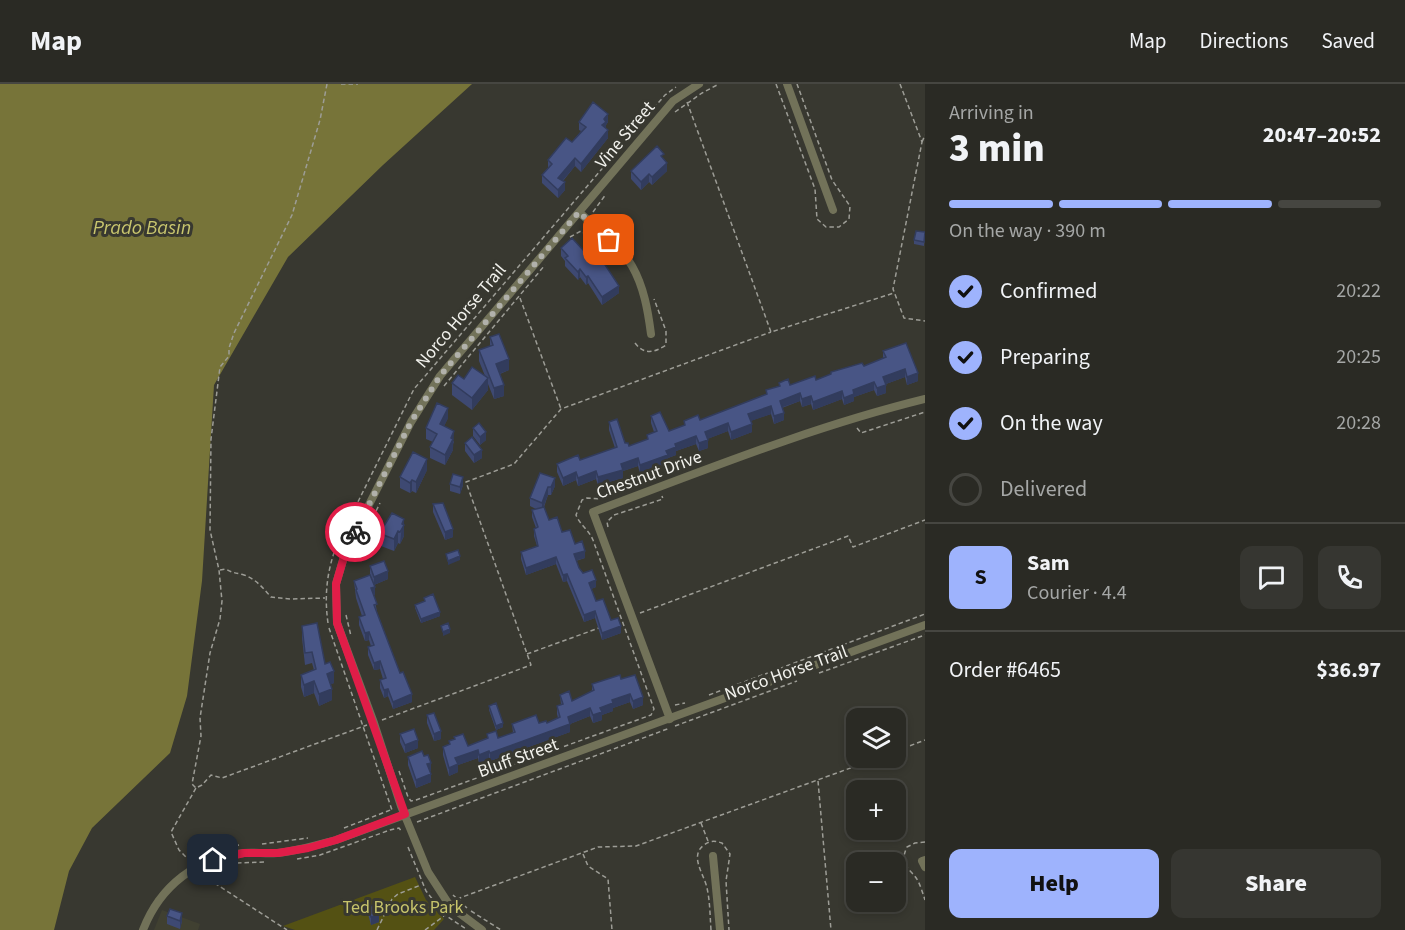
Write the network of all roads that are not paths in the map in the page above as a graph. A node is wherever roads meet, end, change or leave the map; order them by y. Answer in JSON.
{"nodes":[{"id":1,"x":699,"y":84,"type":"edge"},
{"id":2,"x":787,"y":84,"type":"edge"},
{"id":3,"x":833,"y":210,"type":"dead end"},
{"id":4,"x":579,"y":212,"type":"junction"},
{"id":5,"x":651,"y":334,"type":"dead end"},
{"id":6,"x":925,"y":399,"type":"edge"},
{"id":7,"x":925,"y":625,"type":"edge"},
{"id":8,"x":670,"y":719,"type":"junction"},
{"id":9,"x":405,"y":814,"type":"junction"},
{"id":10,"x":713,"y":856,"type":"dead end"},
{"id":11,"x":925,"y":860,"type":"edge"},
{"id":12,"x":925,"y":867,"type":"edge"},
{"id":13,"x":143,"y":930,"type":"edge"},
{"id":14,"x":482,"y":930,"type":"edge"},
{"id":15,"x":720,"y":930,"type":"edge"}],
"edges":[{"from":1,"to":4,"type":"street","name":"Vine Street"},
{"from":2,"to":3,"type":"street"},
{"from":4,"to":5,"type":"street"},
{"from":4,"to":9,"type":"street","name":"Vine Street"},
{"from":6,"to":8,"type":"street","name":"Chestnut Drive"},
{"from":7,"to":8,"type":"street","name":"Bluff Street"},
{"from":8,"to":9,"type":"street","name":"Bluff Street"},
{"from":9,"to":13,"type":"street","name":"Bluff Street"},
{"from":9,"to":14,"type":"street","name":"Vine Street"},
{"from":10,"to":15,"type":"street"},
{"from":11,"to":12,"type":"street"}]}
